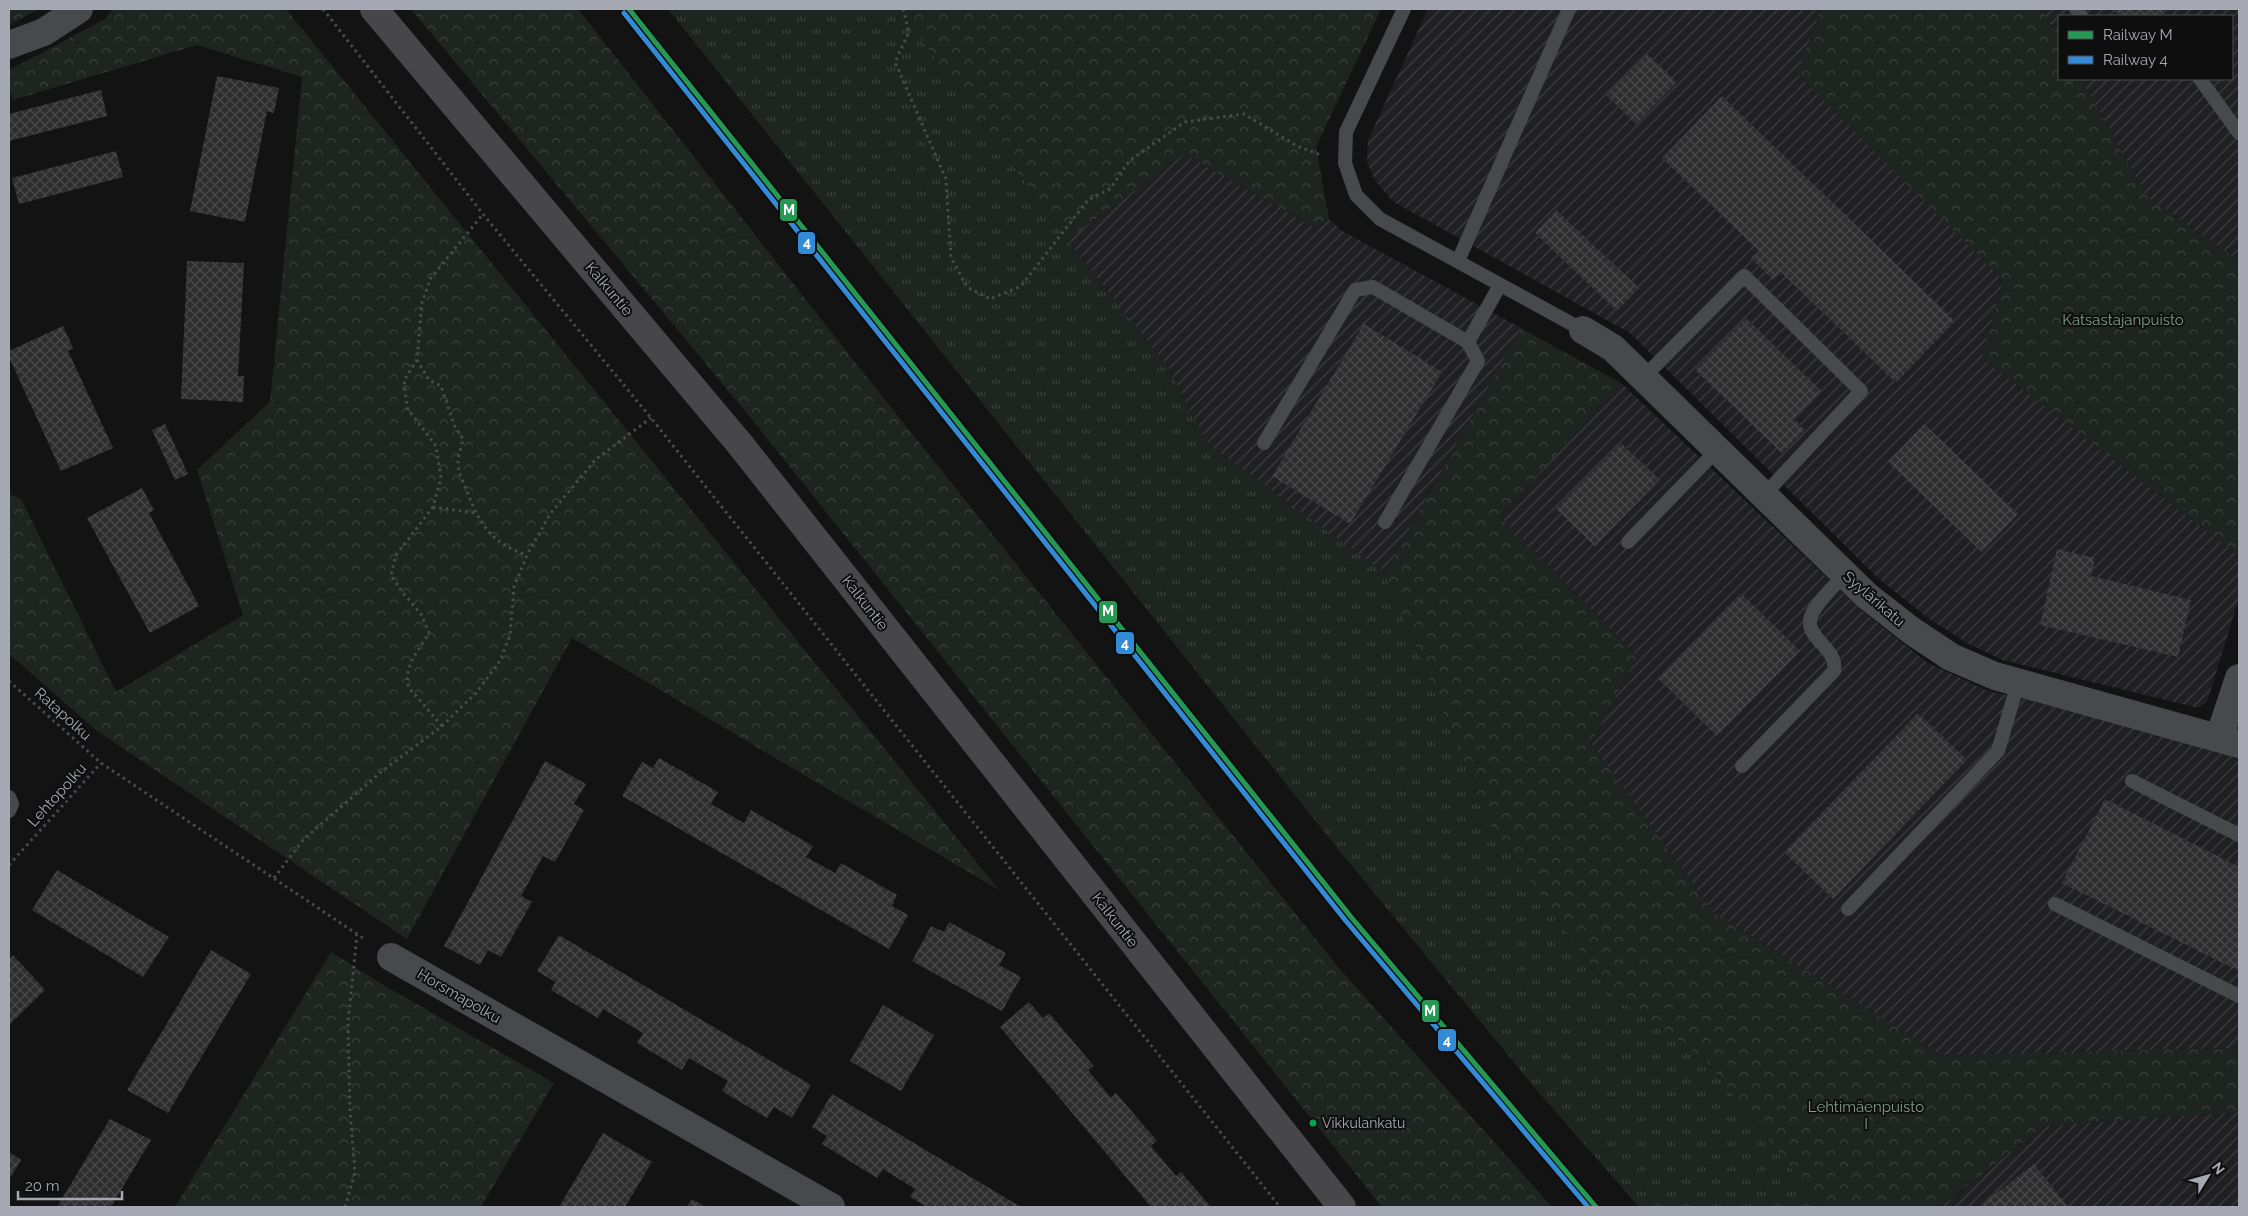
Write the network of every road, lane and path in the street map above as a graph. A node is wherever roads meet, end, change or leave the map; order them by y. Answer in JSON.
{"nodes":[{"id":1,"x":79,"y":9,"type":"edge"},
{"id":2,"x":324,"y":9,"type":"edge"},
{"id":3,"x":374,"y":9,"type":"edge"},
{"id":4,"x":903,"y":9,"type":"edge"},
{"id":5,"x":1404,"y":9,"type":"edge"},
{"id":6,"x":1569,"y":9,"type":"edge"},
{"id":7,"x":9,"y":45,"type":"edge"},
{"id":8,"x":2201,"y":80,"type":"edge"},
{"id":9,"x":2239,"y":133,"type":"edge"},
{"id":10,"x":1345,"y":162,"type":"junction"},
{"id":11,"x":483,"y":214,"type":"junction"},
{"id":12,"x":1458,"y":262,"type":"junction"},
{"id":13,"x":1500,"y":285,"type":"junction"},
{"id":14,"x":1583,"y":330,"type":"joint"},
{"id":15,"x":1468,"y":342,"type":"junction"},
{"id":16,"x":417,"y":360,"type":"junction"},
{"id":17,"x":1643,"y":378,"type":"junction"},
{"id":18,"x":651,"y":418,"type":"junction"},
{"id":19,"x":1264,"y":443,"type":"dead end"},
{"id":20,"x":1717,"y":450,"type":"junction"},
{"id":21,"x":1764,"y":496,"type":"junction"},
{"id":22,"x":433,"y":507,"type":"junction"},
{"id":23,"x":475,"y":513,"type":"junction"},
{"id":24,"x":1385,"y":522,"type":"dead end"},
{"id":25,"x":1628,"y":542,"type":"dead end"},
{"id":26,"x":527,"y":554,"type":"junction"},
{"id":27,"x":1845,"y":574,"type":"junction"},
{"id":28,"x":2239,"y":678,"type":"edge"},
{"id":29,"x":9,"y":681,"type":"edge"},
{"id":30,"x":2018,"y":683,"type":"junction"},
{"id":31,"x":442,"y":726,"type":"junction"},
{"id":32,"x":2229,"y":741,"type":"edge"},
{"id":33,"x":102,"y":763,"type":"junction"},
{"id":34,"x":1742,"y":766,"type":"dead end"},
{"id":35,"x":2132,"y":781,"type":"dead end"},
{"id":36,"x":9,"y":797,"type":"edge"},
{"id":37,"x":9,"y":811,"type":"edge"},
{"id":38,"x":2239,"y":835,"type":"edge"},
{"id":39,"x":9,"y":865,"type":"edge"},
{"id":40,"x":274,"y":878,"type":"junction"},
{"id":41,"x":2055,"y":904,"type":"dead end"},
{"id":42,"x":1848,"y":909,"type":"dead end"},
{"id":43,"x":357,"y":934,"type":"junction"},
{"id":44,"x":391,"y":957,"type":"joint"},
{"id":45,"x":2239,"y":996,"type":"edge"},
{"id":46,"x":345,"y":1207,"type":"edge"},
{"id":47,"x":831,"y":1207,"type":"edge"},
{"id":48,"x":1280,"y":1207,"type":"edge"},
{"id":49,"x":1342,"y":1207,"type":"edge"}],
"edges":[{"from":1,"to":7,"type":"street"},
{"from":2,"to":11,"type":"path"},
{"from":3,"to":49,"type":"street","name":"Kalkuntie"},
{"from":4,"to":10,"type":"path"},
{"from":5,"to":10,"type":"lane"},
{"from":6,"to":12,"type":"lane"},
{"from":8,"to":9,"type":"lane"},
{"from":10,"to":12,"type":"lane"},
{"from":11,"to":16,"type":"path"},
{"from":11,"to":18,"type":"path"},
{"from":12,"to":13,"type":"lane"},
{"from":13,"to":14,"type":"lane"},
{"from":13,"to":15,"type":"lane"},
{"from":14,"to":17,"type":"street","name":"Syylärikatu"},
{"from":15,"to":19,"type":"lane"},
{"from":15,"to":24,"type":"lane"},
{"from":16,"to":22,"type":"path"},
{"from":16,"to":23,"type":"path"},
{"from":17,"to":20,"type":"street","name":"Syylärikatu"},
{"from":17,"to":21,"type":"lane"},
{"from":18,"to":26,"type":"path"},
{"from":18,"to":48,"type":"path"},
{"from":20,"to":21,"type":"street","name":"Syylärikatu"},
{"from":20,"to":25,"type":"lane"},
{"from":21,"to":27,"type":"street","name":"Syylärikatu"},
{"from":22,"to":23,"type":"path"},
{"from":22,"to":31,"type":"path"},
{"from":23,"to":26,"type":"path"},
{"from":26,"to":31,"type":"path"},
{"from":27,"to":30,"type":"street","name":"Syylärikatu"},
{"from":27,"to":34,"type":"lane"},
{"from":28,"to":32,"type":"street"},
{"from":29,"to":33,"type":"path","name":"Ratapolku"},
{"from":30,"to":32,"type":"street","name":"Syylärikatu"},
{"from":30,"to":42,"type":"lane"},
{"from":31,"to":40,"type":"path"},
{"from":33,"to":39,"type":"path","name":"Lehtopolku"},
{"from":33,"to":40,"type":"path"},
{"from":35,"to":38,"type":"lane"},
{"from":36,"to":37,"type":"lane"},
{"from":40,"to":43,"type":"path"},
{"from":41,"to":45,"type":"lane"},
{"from":43,"to":44,"type":"path"},
{"from":43,"to":46,"type":"path"},
{"from":44,"to":47,"type":"street","name":"Horsmapolku"}]}
